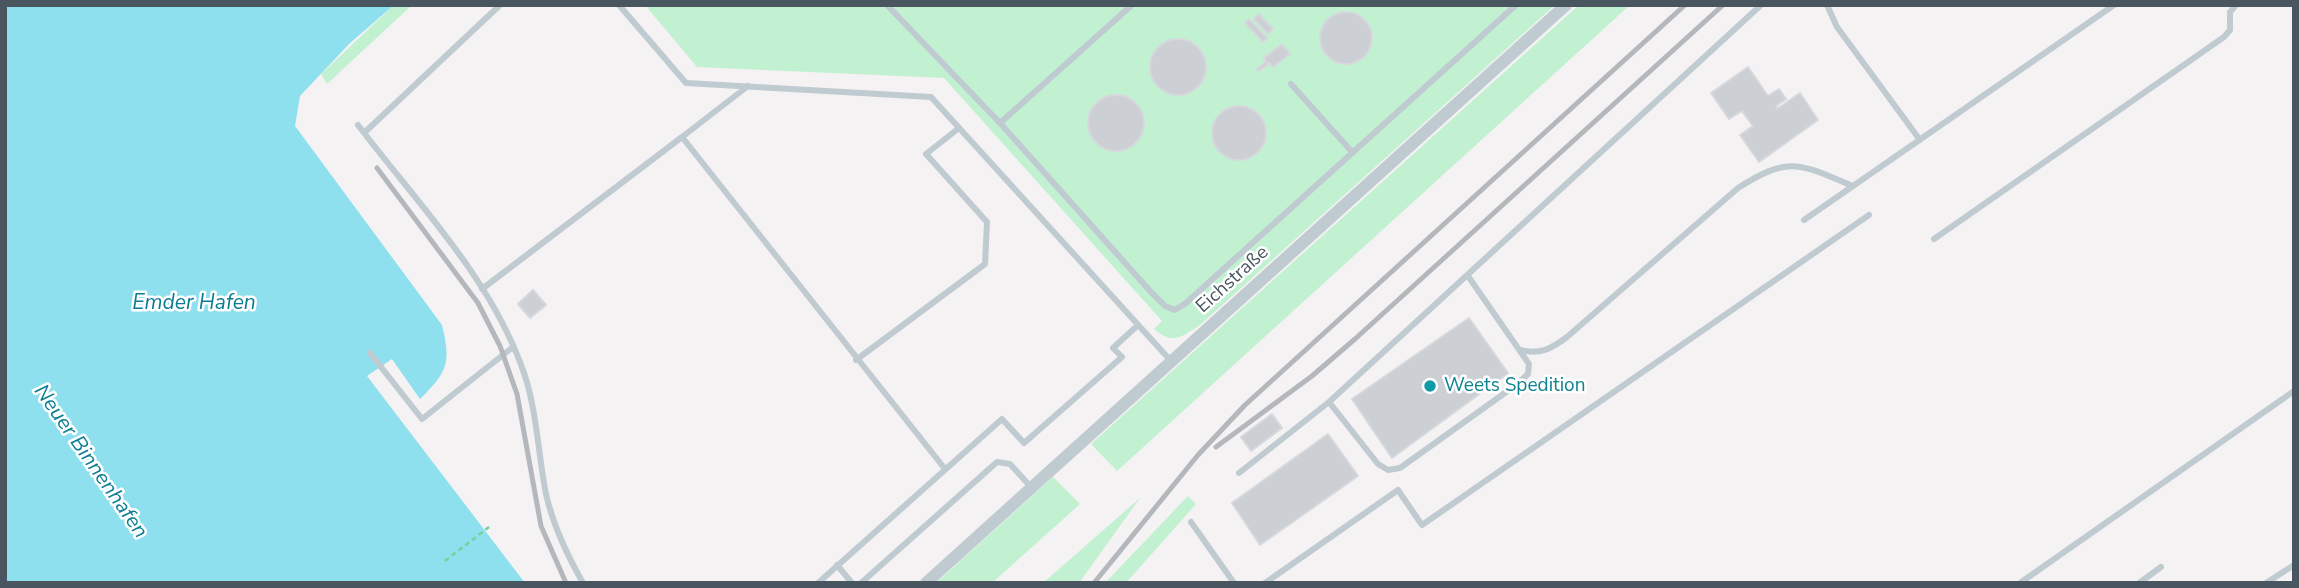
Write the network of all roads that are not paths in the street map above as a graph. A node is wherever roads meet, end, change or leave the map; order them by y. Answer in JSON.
{"nodes":[{"id":1,"x":500,"y":5,"type":"edge"},
{"id":2,"x":619,"y":5,"type":"edge"},
{"id":3,"x":887,"y":5,"type":"edge"},
{"id":4,"x":1132,"y":5,"type":"edge"},
{"id":5,"x":1516,"y":5,"type":"edge"},
{"id":6,"x":1566,"y":5,"type":"edge"},
{"id":7,"x":1761,"y":5,"type":"edge"},
{"id":8,"x":1827,"y":5,"type":"edge"},
{"id":9,"x":2114,"y":5,"type":"edge"},
{"id":10,"x":2236,"y":5,"type":"edge"},
{"id":11,"x":1291,"y":84,"type":"dead end"},
{"id":12,"x":748,"y":86,"type":"junction"},
{"id":13,"x":1000,"y":123,"type":"junction"},
{"id":14,"x":358,"y":125,"type":"dead end"},
{"id":15,"x":959,"y":128,"type":"junction"},
{"id":16,"x":365,"y":133,"type":"junction"},
{"id":17,"x":682,"y":137,"type":"junction"},
{"id":18,"x":1920,"y":140,"type":"junction"},
{"id":19,"x":1353,"y":153,"type":"junction"},
{"id":20,"x":1853,"y":186,"type":"junction"},
{"id":21,"x":1869,"y":215,"type":"dead end"},
{"id":22,"x":1804,"y":220,"type":"dead end"},
{"id":23,"x":1934,"y":239,"type":"dead end"},
{"id":24,"x":1468,"y":276,"type":"junction"},
{"id":25,"x":482,"y":289,"type":"junction"},
{"id":26,"x":1138,"y":325,"type":"junction"},
{"id":27,"x":513,"y":347,"type":"junction"},
{"id":28,"x":1520,"y":350,"type":"junction"},
{"id":29,"x":370,"y":353,"type":"dead end"},
{"id":30,"x":856,"y":360,"type":"junction"},
{"id":31,"x":1171,"y":361,"type":"junction"},
{"id":32,"x":2294,"y":391,"type":"edge"},
{"id":33,"x":1329,"y":402,"type":"junction"},
{"id":34,"x":945,"y":469,"type":"junction"},
{"id":35,"x":1239,"y":473,"type":"dead end"},
{"id":36,"x":1031,"y":487,"type":"junction"},
{"id":37,"x":1191,"y":522,"type":"dead end"},
{"id":38,"x":837,"y":565,"type":"junction"},
{"id":39,"x":2294,"y":565,"type":"edge"},
{"id":40,"x":2161,"y":567,"type":"dead end"},
{"id":41,"x":2271,"y":581,"type":"edge"},
{"id":42,"x":583,"y":583,"type":"edge"},
{"id":43,"x":818,"y":583,"type":"edge"},
{"id":44,"x":852,"y":583,"type":"edge"},
{"id":45,"x":862,"y":583,"type":"edge"},
{"id":46,"x":926,"y":583,"type":"edge"},
{"id":47,"x":1234,"y":583,"type":"edge"},
{"id":48,"x":1265,"y":583,"type":"edge"},
{"id":49,"x":2020,"y":583,"type":"edge"},
{"id":50,"x":2138,"y":583,"type":"edge"}],
"edges":[{"from":1,"to":16,"type":"lane"},
{"from":2,"to":12,"type":"lane"},
{"from":3,"to":13,"type":"lane"},
{"from":4,"to":13,"type":"lane"},
{"from":5,"to":19,"type":"lane"},
{"from":6,"to":31,"type":"street","name":"Eichstraße"},
{"from":7,"to":24,"type":"lane"},
{"from":8,"to":18,"type":"lane"},
{"from":9,"to":18,"type":"lane"},
{"from":10,"to":23,"type":"lane"},
{"from":11,"to":19,"type":"lane"},
{"from":12,"to":15,"type":"lane"},
{"from":12,"to":17,"type":"lane"},
{"from":13,"to":19,"type":"lane"},
{"from":14,"to":16,"type":"lane"},
{"from":15,"to":26,"type":"lane"},
{"from":15,"to":30,"type":"lane"},
{"from":16,"to":25,"type":"lane"},
{"from":17,"to":25,"type":"lane"},
{"from":17,"to":30,"type":"lane"},
{"from":18,"to":20,"type":"lane"},
{"from":20,"to":22,"type":"lane"},
{"from":20,"to":28,"type":"lane"},
{"from":21,"to":48,"type":"lane"},
{"from":24,"to":28,"type":"lane"},
{"from":24,"to":33,"type":"lane"},
{"from":25,"to":27,"type":"lane"},
{"from":26,"to":31,"type":"lane"},
{"from":26,"to":34,"type":"lane"},
{"from":27,"to":29,"type":"lane"},
{"from":27,"to":42,"type":"lane"},
{"from":28,"to":33,"type":"lane"},
{"from":30,"to":34,"type":"lane"},
{"from":31,"to":36,"type":"street","name":"Eichstraße"},
{"from":32,"to":49,"type":"lane"},
{"from":33,"to":35,"type":"lane"},
{"from":34,"to":38,"type":"lane"},
{"from":36,"to":45,"type":"lane"},
{"from":36,"to":46,"type":"street","name":"Eichstraße"},
{"from":37,"to":47,"type":"lane"},
{"from":38,"to":43,"type":"lane"},
{"from":38,"to":44,"type":"lane"},
{"from":39,"to":41,"type":"lane"},
{"from":40,"to":50,"type":"lane"}]}
